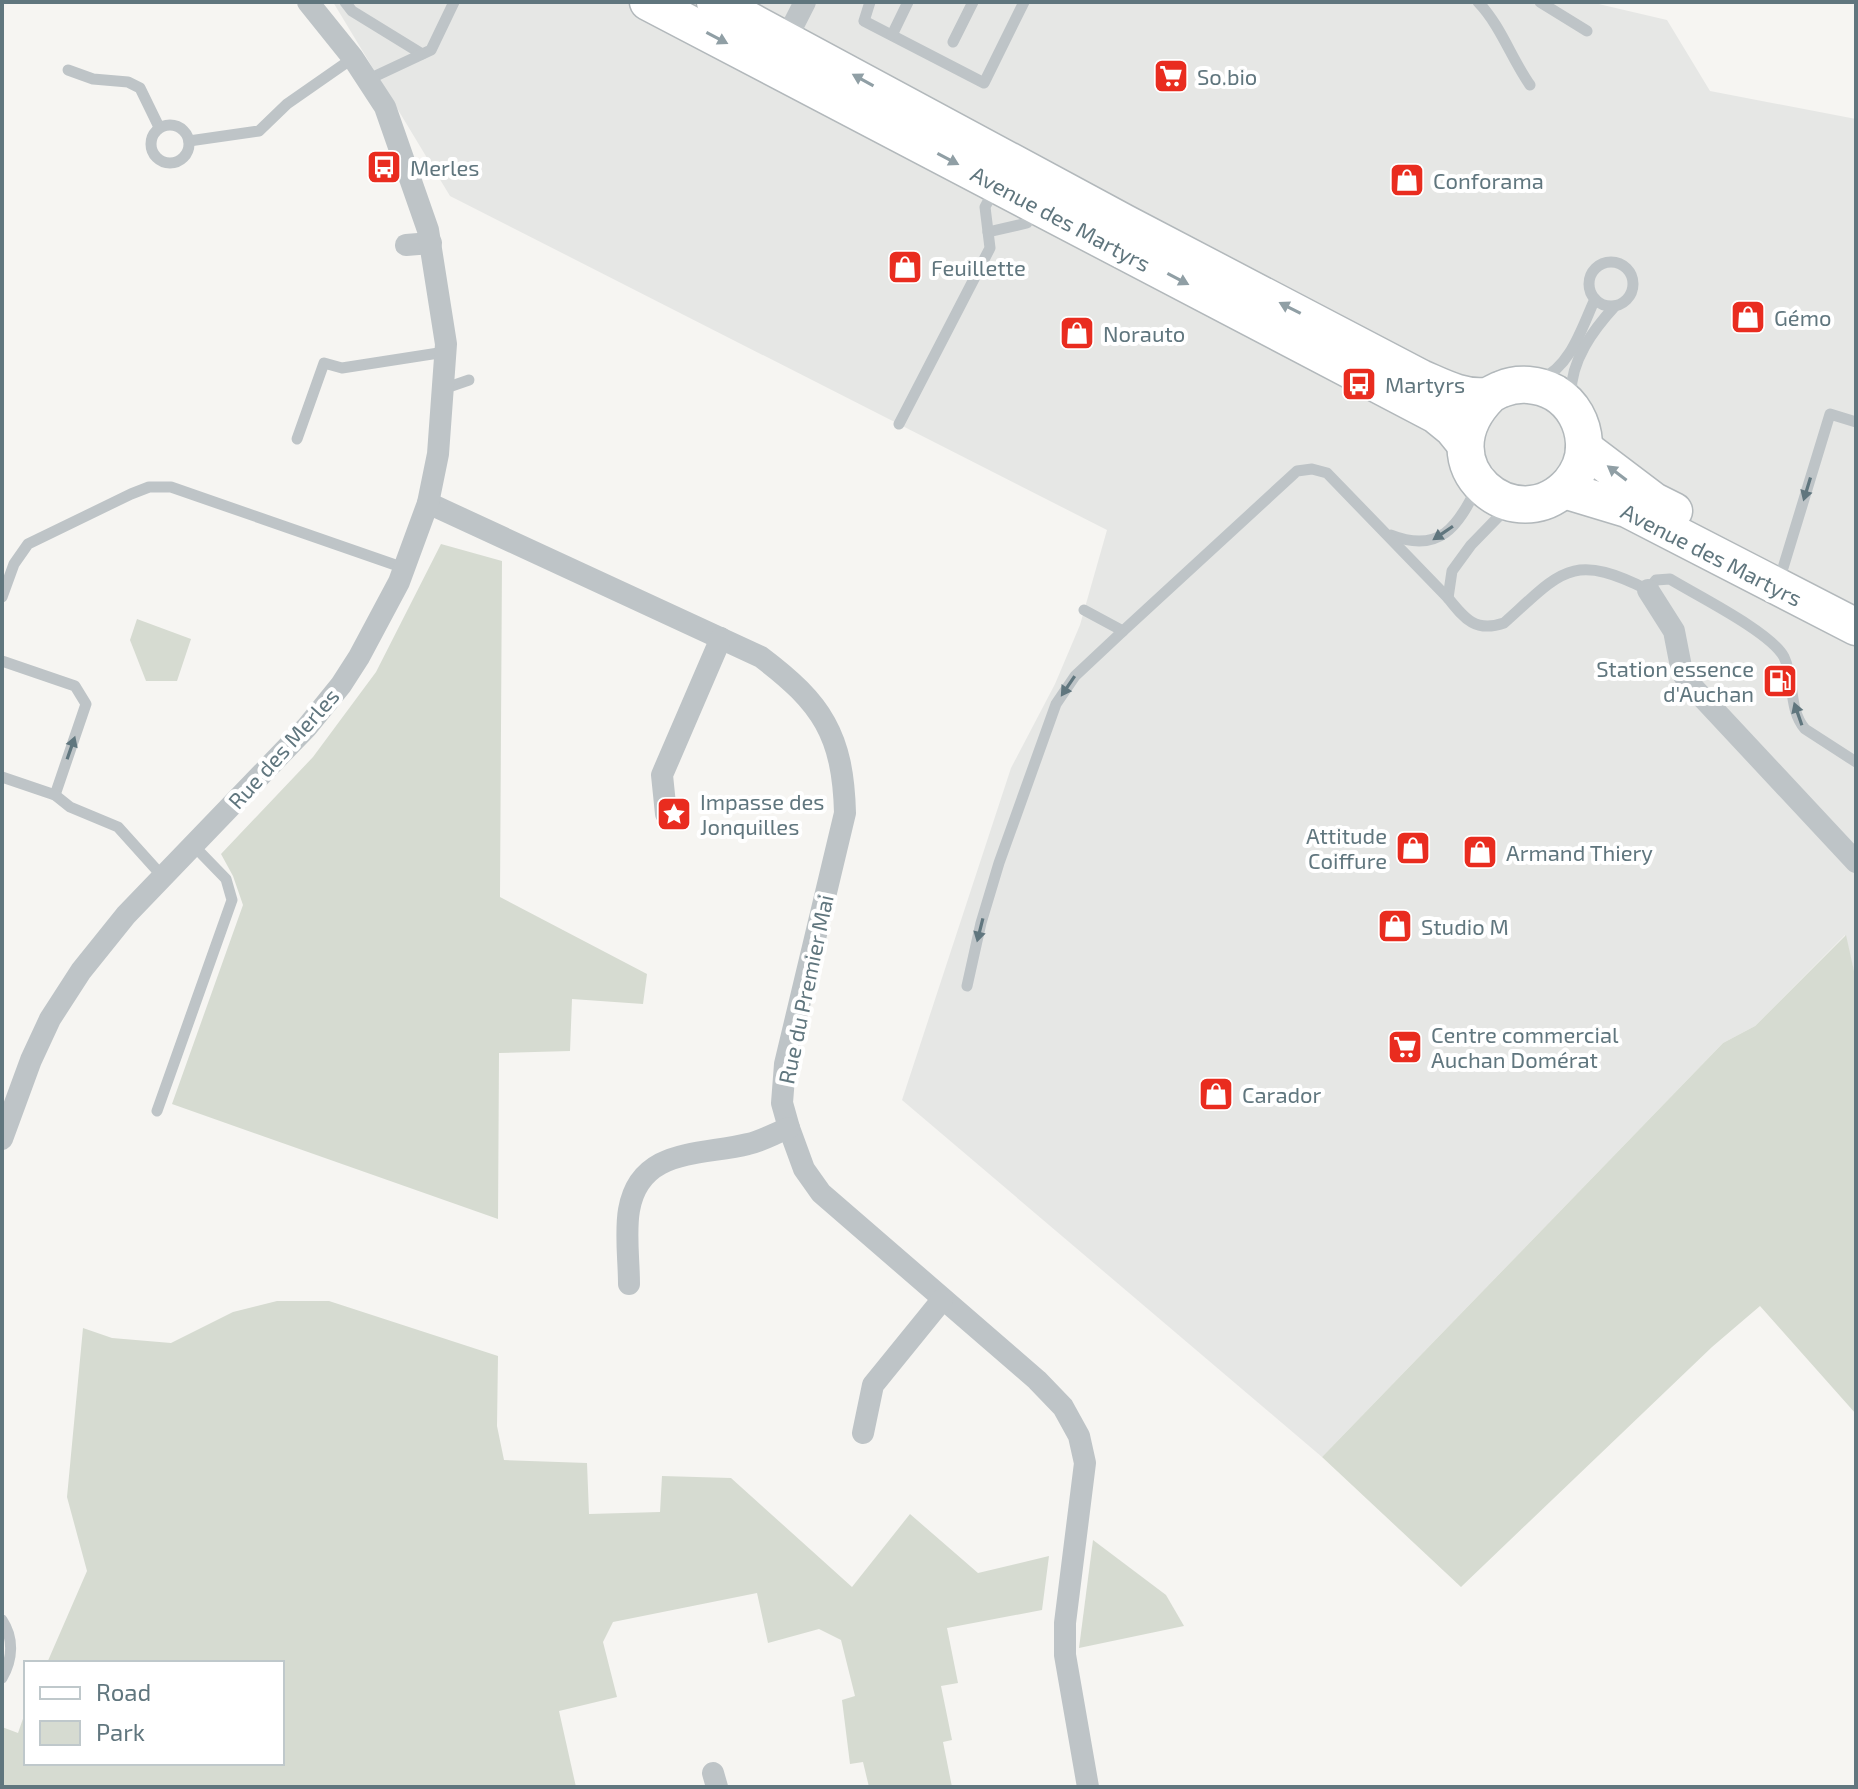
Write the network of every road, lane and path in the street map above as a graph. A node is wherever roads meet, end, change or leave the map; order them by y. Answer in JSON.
{"nodes":[{"id":1,"x":308,"y":2,"type":"edge"},
{"id":2,"x":345,"y":2,"type":"edge"},
{"id":3,"x":454,"y":2,"type":"edge"},
{"id":4,"x":648,"y":2,"type":"edge"},
{"id":5,"x":715,"y":2,"type":"edge"},
{"id":6,"x":805,"y":2,"type":"edge"},
{"id":7,"x":870,"y":2,"type":"edge"},
{"id":8,"x":908,"y":2,"type":"edge"},
{"id":9,"x":973,"y":2,"type":"edge"},
{"id":10,"x":1024,"y":2,"type":"edge"},
{"id":11,"x":1478,"y":2,"type":"edge"},
{"id":12,"x":1540,"y":2,"type":"edge"},
{"id":13,"x":1587,"y":31,"type":"dead end"},
{"id":14,"x":892,"y":35,"type":"junction"},
{"id":15,"x":953,"y":42,"type":"dead end"},
{"id":16,"x":779,"y":53,"type":"junction"},
{"id":17,"x":422,"y":54,"type":"junction"},
{"id":18,"x":353,"y":58,"type":"junction"},
{"id":19,"x":68,"y":70,"type":"dead end"},
{"id":20,"x":367,"y":80,"type":"junction"},
{"id":21,"x":1530,"y":85,"type":"dead end"},
{"id":22,"x":159,"y":127,"type":"junction"},
{"id":23,"x":189,"y":141,"type":"junction"},
{"id":24,"x":997,"y":184,"type":"junction"},
{"id":25,"x":1036,"y":205,"type":"junction"},
{"id":26,"x":1125,"y":223,"type":"junction"},
{"id":27,"x":988,"y":232,"type":"junction"},
{"id":28,"x":431,"y":243,"type":"junction"},
{"id":29,"x":406,"y":245,"type":"dead end"},
{"id":30,"x":1595,"y":299,"type":"junction"},
{"id":31,"x":1615,"y":306,"type":"junction"},
{"id":32,"x":445,"y":352,"type":"junction"},
{"id":33,"x":469,"y":380,"type":"dead end"},
{"id":34,"x":1528,"y":385,"type":"junction"},
{"id":35,"x":443,"y":389,"type":"junction"},
{"id":36,"x":1489,"y":396,"type":"junction"},
{"id":37,"x":1571,"y":407,"type":"junction"},
{"id":38,"x":1856,"y":422,"type":"edge"},
{"id":39,"x":899,"y":424,"type":"dead end"},
{"id":40,"x":297,"y":439,"type":"dead end"},
{"id":41,"x":1465,"y":444,"type":"junction"},
{"id":42,"x":1584,"y":448,"type":"junction"},
{"id":43,"x":1478,"y":483,"type":"junction"},
{"id":44,"x":1564,"y":490,"type":"junction"},
{"id":45,"x":428,"y":503,"type":"junction"},
{"id":46,"x":1512,"y":503,"type":"junction"},
{"id":47,"x":1384,"y":532,"type":"junction"},
{"id":48,"x":404,"y":568,"type":"junction"},
{"id":49,"x":1770,"y":572,"type":"junction"},
{"id":50,"x":1648,"y":590,"type":"junction"},
{"id":51,"x":2,"y":597,"type":"edge"},
{"id":52,"x":1448,"y":598,"type":"junction"},
{"id":53,"x":1856,"y":606,"type":"edge"},
{"id":54,"x":1084,"y":610,"type":"dead end"},
{"id":55,"x":1856,"y":627,"type":"edge"},
{"id":56,"x":1123,"y":631,"type":"junction"},
{"id":57,"x":721,"y":638,"type":"junction"},
{"id":58,"x":1856,"y":640,"type":"edge"},
{"id":59,"x":2,"y":661,"type":"edge"},
{"id":60,"x":1856,"y":762,"type":"edge"},
{"id":61,"x":2,"y":777,"type":"edge"},
{"id":62,"x":55,"y":795,"type":"junction"},
{"id":63,"x":666,"y":814,"type":"dead end"},
{"id":64,"x":193,"y":845,"type":"junction"},
{"id":65,"x":1856,"y":862,"type":"edge"},
{"id":66,"x":163,"y":877,"type":"junction"},
{"id":67,"x":967,"y":986,"type":"dead end"},
{"id":68,"x":157,"y":1111,"type":"dead end"},
{"id":69,"x":789,"y":1128,"type":"junction"},
{"id":70,"x":2,"y":1139,"type":"edge"},
{"id":71,"x":629,"y":1284,"type":"dead end"},
{"id":72,"x":942,"y":1300,"type":"junction"},
{"id":73,"x":863,"y":1433,"type":"dead end"},
{"id":74,"x":2,"y":1620,"type":"edge"},
{"id":75,"x":2,"y":1678,"type":"edge"},
{"id":76,"x":1088,"y":1787,"type":"edge"}],
"edges":[{"from":1,"to":18,"type":"street","name":"Rue des Merles"},
{"from":2,"to":17,"type":"lane"},
{"from":3,"to":17,"type":"lane"},
{"from":4,"to":16,"type":"main road","name":"Avenue des Martyrs","one_way":true},
{"from":5,"to":16,"type":"main road","name":"Avenue des Martyrs"},
{"from":6,"to":16,"type":"street"},
{"from":7,"to":14,"type":"lane"},
{"from":8,"to":14,"type":"lane"},
{"from":9,"to":15,"type":"lane"},
{"from":10,"to":14,"type":"lane"},
{"from":11,"to":21,"type":"lane"},
{"from":12,"to":13,"type":"lane"},
{"from":16,"to":24,"type":"main road","name":"Avenue des Martyrs","one_way":true},
{"from":26,"to":16,"type":"main road","name":"Avenue des Martyrs","one_way":true},
{"from":17,"to":20,"type":"lane"},
{"from":18,"to":20,"type":"street","name":"Rue des Merles"},
{"from":18,"to":23,"type":"lane"},
{"from":19,"to":22,"type":"lane"},
{"from":20,"to":28,"type":"street","name":"Rue des Merles"},
{"from":22,"to":23,"type":"lane"},
{"from":22,"to":23,"type":"lane"},
{"from":24,"to":25,"type":"main road","name":"Avenue des Martyrs"},
{"from":24,"to":27,"type":"lane"},
{"from":25,"to":26,"type":"lane"},
{"from":25,"to":27,"type":"lane"},
{"from":25,"to":41,"type":"main road","name":"Avenue des Martyrs","one_way":true},
{"from":36,"to":26,"type":"main road","name":"Avenue des Martyrs","one_way":true},
{"from":27,"to":39,"type":"lane"},
{"from":28,"to":29,"type":"street"},
{"from":28,"to":32,"type":"street","name":"Rue des Merles"},
{"from":30,"to":31,"type":"lane"},
{"from":30,"to":31,"type":"lane"},
{"from":30,"to":34,"type":"lane"},
{"from":31,"to":37,"type":"lane"},
{"from":32,"to":35,"type":"street","name":"Rue des Merles"},
{"from":32,"to":40,"type":"lane"},
{"from":33,"to":35,"type":"lane"},
{"from":34,"to":36,"type":"main road"},
{"from":34,"to":37,"type":"main road"},
{"from":35,"to":45,"type":"street","name":"Rue des Merles"},
{"from":36,"to":41,"type":"main road"},
{"from":37,"to":42,"type":"main road"},
{"from":38,"to":49,"type":"lane","one_way":true},
{"from":41,"to":43,"type":"main road"},
{"from":42,"to":44,"type":"main road"},
{"from":49,"to":42,"type":"main road","name":"Avenue des Martyrs","one_way":true},
{"from":43,"to":46,"type":"main road"},
{"from":43,"to":47,"type":"lane","one_way":true},
{"from":44,"to":46,"type":"main road"},
{"from":44,"to":49,"type":"main road","name":"Avenue des Martyrs"},
{"from":45,"to":48,"type":"street","name":"Rue des Merles"},
{"from":45,"to":57,"type":"street","name":"Rue du Premier Mai"},
{"from":46,"to":52,"type":"lane"},
{"from":47,"to":52,"type":"lane"},
{"from":47,"to":56,"type":"lane"},
{"from":48,"to":51,"type":"lane"},
{"from":48,"to":64,"type":"street","name":"Rue des Merles"},
{"from":49,"to":53,"type":"main road","name":"Avenue des Martyrs"},
{"from":49,"to":55,"type":"main road","name":"Avenue des Martyrs"},
{"from":49,"to":58,"type":"street"},
{"from":50,"to":52,"type":"lane"},
{"from":60,"to":50,"type":"lane","one_way":true},
{"from":50,"to":65,"type":"street"},
{"from":54,"to":56,"type":"lane"},
{"from":56,"to":67,"type":"lane","one_way":true},
{"from":57,"to":63,"type":"street"},
{"from":57,"to":69,"type":"street","name":"Rue du Premier Mai"},
{"from":62,"to":59,"type":"lane","one_way":true},
{"from":61,"to":62,"type":"lane"},
{"from":62,"to":66,"type":"lane"},
{"from":64,"to":66,"type":"street","name":"Rue des Merles"},
{"from":64,"to":68,"type":"lane"},
{"from":66,"to":70,"type":"street","name":"Rue des Merles"},
{"from":69,"to":71,"type":"street"},
{"from":69,"to":72,"type":"street","name":"Rue du Premier Mai"},
{"from":72,"to":73,"type":"street"},
{"from":72,"to":76,"type":"street","name":"Rue du Premier Mai"},
{"from":74,"to":75,"type":"lane"}]}
